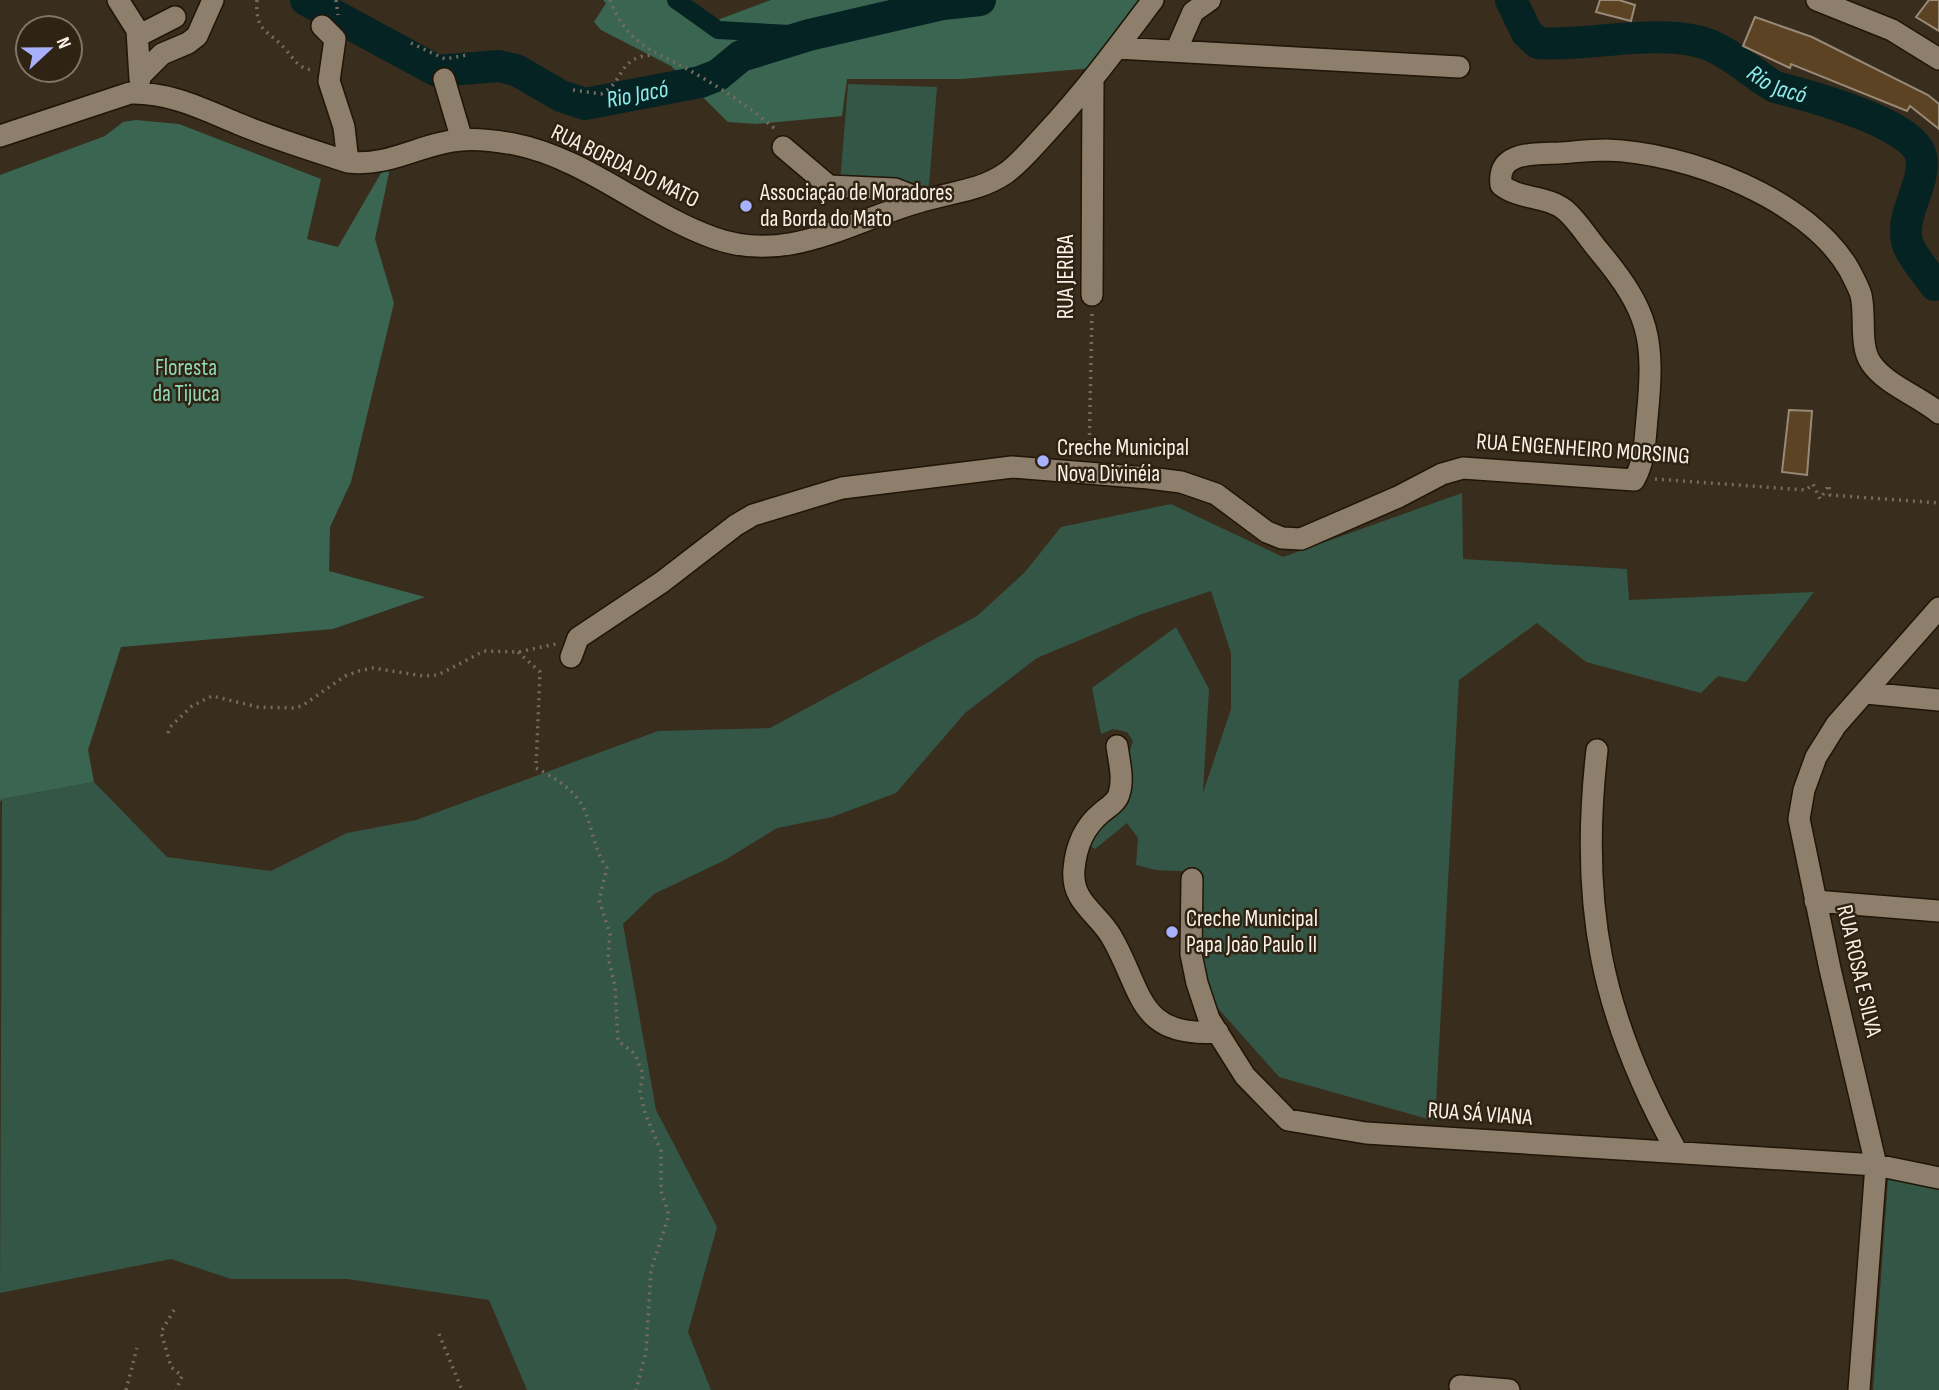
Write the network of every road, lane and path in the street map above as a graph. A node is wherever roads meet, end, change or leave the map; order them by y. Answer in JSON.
{"nodes":[{"id":1,"x":118,"y":0,"type":"edge"},
{"id":2,"x":213,"y":0,"type":"edge"},
{"id":3,"x":257,"y":0,"type":"edge"},
{"id":4,"x":335,"y":0,"type":"edge"},
{"id":5,"x":610,"y":0,"type":"edge"},
{"id":6,"x":1153,"y":0,"type":"edge"},
{"id":7,"x":1210,"y":0,"type":"edge"},
{"id":8,"x":1817,"y":0,"type":"edge"},
{"id":9,"x":337,"y":8,"type":"dead end"},
{"id":10,"x":175,"y":17,"type":"dead end"},
{"id":11,"x":322,"y":26,"type":"dead end"},
{"id":12,"x":138,"y":36,"type":"junction"},
{"id":13,"x":411,"y":43,"type":"dead end"},
{"id":14,"x":1117,"y":48,"type":"junction"},
{"id":15,"x":1176,"y":51,"type":"junction"},
{"id":16,"x":654,"y":54,"type":"junction"},
{"id":17,"x":467,"y":55,"type":"dead end"},
{"id":18,"x":1939,"y":59,"type":"edge"},
{"id":19,"x":1459,"y":67,"type":"dead end"},
{"id":20,"x":331,"y":71,"type":"junction"},
{"id":21,"x":444,"y":79,"type":"dead end"},
{"id":22,"x":1093,"y":81,"type":"junction"},
{"id":23,"x":140,"y":85,"type":"junction"},
{"id":24,"x":573,"y":90,"type":"dead end"},
{"id":25,"x":0,"y":136,"type":"edge"},
{"id":26,"x":462,"y":140,"type":"junction"},
{"id":27,"x":783,"y":147,"type":"joint"},
{"id":28,"x":348,"y":162,"type":"junction"},
{"id":29,"x":923,"y":200,"type":"junction"},
{"id":30,"x":1092,"y":295,"type":"joint"},
{"id":31,"x":1939,"y":413,"type":"edge"},
{"id":32,"x":1088,"y":472,"type":"junction"},
{"id":33,"x":1634,"y":480,"type":"junction"},
{"id":34,"x":1939,"y":503,"type":"edge"},
{"id":35,"x":1939,"y":608,"type":"edge"},
{"id":36,"x":575,"y":647,"type":"joint"},
{"id":37,"x":517,"y":652,"type":"junction"},
{"id":38,"x":1866,"y":692,"type":"junction"},
{"id":39,"x":1939,"y":700,"type":"edge"},
{"id":40,"x":168,"y":733,"type":"dead end"},
{"id":41,"x":1117,"y":746,"type":"dead end"},
{"id":42,"x":1597,"y":750,"type":"dead end"},
{"id":43,"x":1192,"y":879,"type":"dead end"},
{"id":44,"x":1815,"y":901,"type":"junction"},
{"id":45,"x":1939,"y":911,"type":"edge"},
{"id":46,"x":1218,"y":1032,"type":"junction"},
{"id":47,"x":1677,"y":1152,"type":"junction"},
{"id":48,"x":1876,"y":1165,"type":"junction"},
{"id":49,"x":1939,"y":1178,"type":"edge"},
{"id":50,"x":174,"y":1310,"type":"dead end"},
{"id":51,"x":439,"y":1334,"type":"dead end"},
{"id":52,"x":137,"y":1348,"type":"dead end"},
{"id":53,"x":1460,"y":1386,"type":"dead end"},
{"id":54,"x":126,"y":1390,"type":"edge"},
{"id":55,"x":176,"y":1390,"type":"edge"},
{"id":56,"x":462,"y":1390,"type":"edge"},
{"id":57,"x":636,"y":1390,"type":"edge"},
{"id":58,"x":1509,"y":1390,"type":"edge"},
{"id":59,"x":1859,"y":1390,"type":"edge"}],
"edges":[{"from":1,"to":12,"type":"street"},
{"from":2,"to":23,"type":"street"},
{"from":3,"to":20,"type":"path"},
{"from":4,"to":9,"type":"path"},
{"from":5,"to":16,"type":"path"},
{"from":6,"to":14,"type":"street","name":"RUA BORDA DO MATO"},
{"from":7,"to":15,"type":"street"},
{"from":8,"to":18,"type":"street"},
{"from":10,"to":12,"type":"street"},
{"from":11,"to":20,"type":"street"},
{"from":12,"to":23,"type":"street"},
{"from":13,"to":17,"type":"path"},
{"from":14,"to":15,"type":"street"},
{"from":14,"to":22,"type":"street","name":"RUA BORDA DO MATO"},
{"from":15,"to":19,"type":"street"},
{"from":16,"to":24,"type":"path"},
{"from":16,"to":27,"type":"path"},
{"from":20,"to":28,"type":"street"},
{"from":21,"to":26,"type":"street"},
{"from":22,"to":29,"type":"street","name":"RUA BORDA DO MATO"},
{"from":22,"to":30,"type":"street","name":"RUA JERIBA"},
{"from":23,"to":25,"type":"street","name":"RUA BORDA DO MATO"},
{"from":23,"to":28,"type":"street","name":"RUA BORDA DO MATO"},
{"from":26,"to":28,"type":"street","name":"RUA BORDA DO MATO"},
{"from":26,"to":29,"type":"street","name":"RUA BORDA DO MATO"},
{"from":27,"to":29,"type":"street"},
{"from":30,"to":32,"type":"path","name":"RUA JERIBA"},
{"from":31,"to":33,"type":"street"},
{"from":32,"to":33,"type":"street","name":"RUA ENGENHEIRO MORSING"},
{"from":32,"to":36,"type":"street","name":"RUA ENGENHEIRO MORSING"},
{"from":33,"to":34,"type":"path","name":"RUA ENGENHEIRO MORSING"},
{"from":35,"to":38,"type":"street","name":"RUA ROSA E SILVA"},
{"from":36,"to":37,"type":"path"},
{"from":37,"to":40,"type":"path"},
{"from":37,"to":57,"type":"path"},
{"from":38,"to":39,"type":"street"},
{"from":38,"to":44,"type":"street","name":"RUA ROSA E SILVA"},
{"from":41,"to":46,"type":"street"},
{"from":42,"to":47,"type":"street"},
{"from":43,"to":46,"type":"street","name":"RUA SÁ VIANA"},
{"from":44,"to":45,"type":"street"},
{"from":44,"to":48,"type":"street","name":"RUA ROSA E SILVA"},
{"from":46,"to":47,"type":"street","name":"RUA SÁ VIANA"},
{"from":47,"to":48,"type":"street","name":"RUA SÁ VIANA"},
{"from":48,"to":49,"type":"street","name":"RUA SÁ VIANA"},
{"from":48,"to":59,"type":"street","name":"RUA ROSA E SILVA"},
{"from":50,"to":55,"type":"path"},
{"from":51,"to":56,"type":"path"},
{"from":52,"to":54,"type":"path"},
{"from":53,"to":58,"type":"street"}]}
